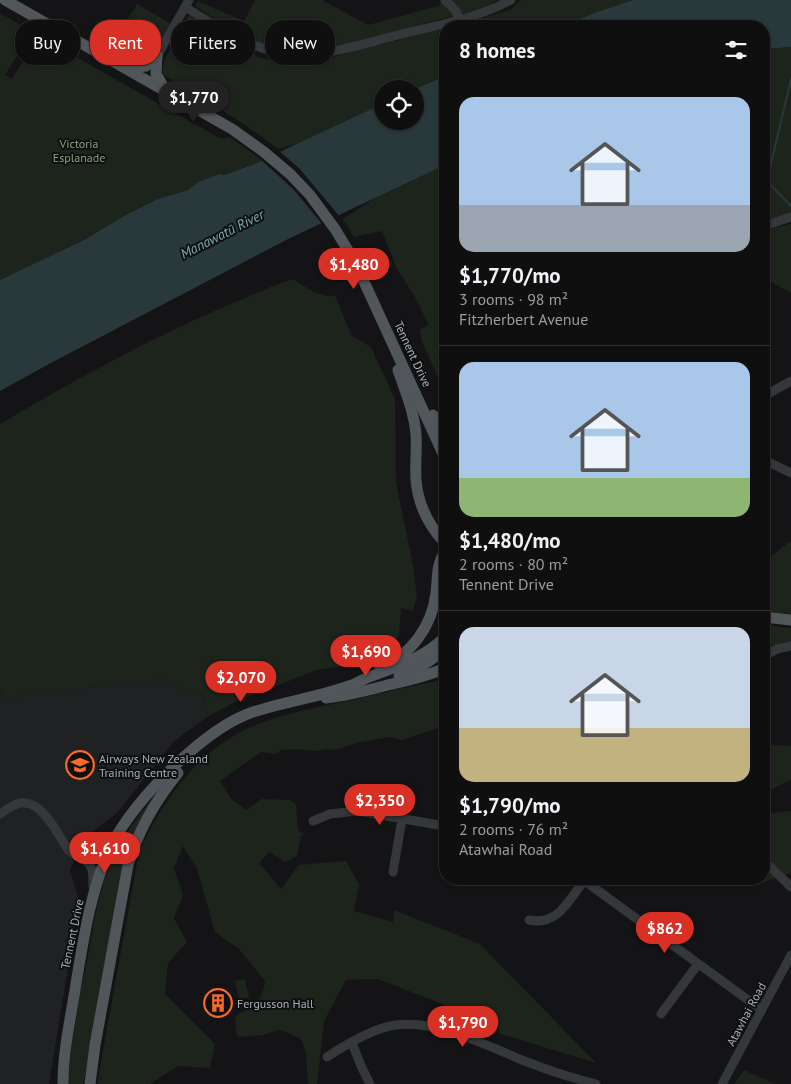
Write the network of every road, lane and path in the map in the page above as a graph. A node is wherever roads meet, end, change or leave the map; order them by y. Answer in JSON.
{"nodes":[{"id":1,"x":4,"y":0,"type":"edge"},
{"id":2,"x":445,"y":0,"type":"edge"},
{"id":3,"x":511,"y":0,"type":"edge"},
{"id":4,"x":187,"y":4,"type":"edge"},
{"id":5,"x":460,"y":20,"type":"joint"},
{"id":6,"x":439,"y":25,"type":"edge"},
{"id":7,"x":161,"y":49,"type":"edge"},
{"id":8,"x":147,"y":65,"type":"edge"},
{"id":9,"x":156,"y":65,"type":"edge"},
{"id":10,"x":125,"y":68,"type":"junction"},
{"id":11,"x":167,"y":92,"type":"junction"},
{"id":12,"x":791,"y":218,"type":"edge"},
{"id":13,"x":770,"y":224,"type":"edge"},
{"id":14,"x":376,"y":307,"type":"junction"},
{"id":15,"x":397,"y":353,"type":"junction"},
{"id":16,"x":791,"y":381,"type":"edge"},
{"id":17,"x":770,"y":393,"type":"edge"},
{"id":18,"x":439,"y":426,"type":"edge"},
{"id":19,"x":439,"y":445,"type":"edge"},
{"id":20,"x":770,"y":463,"type":"edge"},
{"id":21,"x":791,"y":473,"type":"edge"},
{"id":22,"x":439,"y":536,"type":"edge"},
{"id":23,"x":439,"y":563,"type":"edge"},
{"id":24,"x":770,"y":618,"type":"edge"},
{"id":25,"x":791,"y":620,"type":"edge"},
{"id":26,"x":439,"y":642,"type":"edge"},
{"id":27,"x":791,"y":646,"type":"edge"},
{"id":28,"x":770,"y":653,"type":"edge"},
{"id":29,"x":439,"y":654,"type":"edge"},
{"id":30,"x":439,"y":670,"type":"edge"},
{"id":31,"x":351,"y":685,"type":"junction"},
{"id":32,"x":292,"y":701,"type":"junction"},
{"id":33,"x":206,"y":738,"type":"junction"},
{"id":34,"x":0,"y":814,"type":"edge"},
{"id":35,"x":402,"y":819,"type":"junction"},
{"id":36,"x":313,"y":821,"type":"dead end"},
{"id":37,"x":439,"y":825,"type":"edge"},
{"id":38,"x":112,"y":845,"type":"junction"},
{"id":39,"x":86,"y":860,"type":"junction"},
{"id":40,"x":770,"y":867,"type":"edge"},
{"id":41,"x":393,"y":872,"type":"dead end"},
{"id":42,"x":579,"y":885,"type":"edge"},
{"id":43,"x":590,"y":885,"type":"edge"},
{"id":44,"x":791,"y":887,"type":"edge"},
{"id":45,"x":93,"y":899,"type":"junction"},
{"id":46,"x":529,"y":920,"type":"dead end"},
{"id":47,"x":791,"y":955,"type":"edge"},
{"id":48,"x":698,"y":964,"type":"junction"},
{"id":49,"x":762,"y":1010,"type":"junction"},
{"id":50,"x":661,"y":1014,"type":"dead end"},
{"id":51,"x":352,"y":1043,"type":"junction"},
{"id":52,"x":327,"y":1057,"type":"dead end"},
{"id":53,"x":63,"y":1084,"type":"edge"},
{"id":54,"x":90,"y":1084,"type":"edge"},
{"id":55,"x":370,"y":1084,"type":"edge"},
{"id":56,"x":596,"y":1084,"type":"edge"},
{"id":57,"x":722,"y":1084,"type":"edge"}],
"edges":[{"from":1,"to":10,"type":"main road","name":"Tennent Drive"},
{"from":2,"to":5,"type":"street"},
{"from":3,"to":5,"type":"street"},
{"from":4,"to":6,"type":"street"},
{"from":4,"to":7,"type":"street"},
{"from":8,"to":10,"type":"main road"},
{"from":9,"to":11,"type":"main road"},
{"from":10,"to":11,"type":"main road","name":"Tennent Drive"},
{"from":11,"to":14,"type":"main road","name":"Tennent Drive"},
{"from":12,"to":13,"type":"street"},
{"from":14,"to":15,"type":"main road","name":"Tennent Drive"},
{"from":14,"to":22,"type":"main road"},
{"from":15,"to":18,"type":"main road"},
{"from":15,"to":19,"type":"main road","name":"Tennent Drive"},
{"from":16,"to":17,"type":"street"},
{"from":20,"to":21,"type":"street"},
{"from":23,"to":32,"type":"main road"},
{"from":24,"to":25,"type":"main road"},
{"from":26,"to":31,"type":"main road","name":"Tennent Drive"},
{"from":27,"to":28,"type":"street"},
{"from":29,"to":31,"type":"main road","name":"Tennent Drive"},
{"from":30,"to":32,"type":"main road"},
{"from":31,"to":32,"type":"main road","name":"Tennent Drive"},
{"from":32,"to":33,"type":"main road","name":"Tennent Drive"},
{"from":33,"to":38,"type":"main road","name":"Tennent Drive"},
{"from":33,"to":54,"type":"main road","name":"Tennent Drive"},
{"from":34,"to":39,"type":"street"},
{"from":35,"to":36,"type":"street"},
{"from":35,"to":37,"type":"street"},
{"from":35,"to":41,"type":"street"},
{"from":38,"to":39,"type":"street"},
{"from":38,"to":45,"type":"main road","name":"Tennent Drive"},
{"from":39,"to":45,"type":"street"},
{"from":40,"to":44,"type":"street"},
{"from":42,"to":46,"type":"street"},
{"from":43,"to":48,"type":"street"},
{"from":45,"to":53,"type":"main road","name":"Tennent Drive"},
{"from":47,"to":49,"type":"street","name":"Atawhai Road"},
{"from":48,"to":49,"type":"street"},
{"from":48,"to":50,"type":"street"},
{"from":49,"to":57,"type":"street","name":"Atawhai Road"},
{"from":51,"to":52,"type":"street"},
{"from":51,"to":55,"type":"street"},
{"from":51,"to":56,"type":"street"}]}
